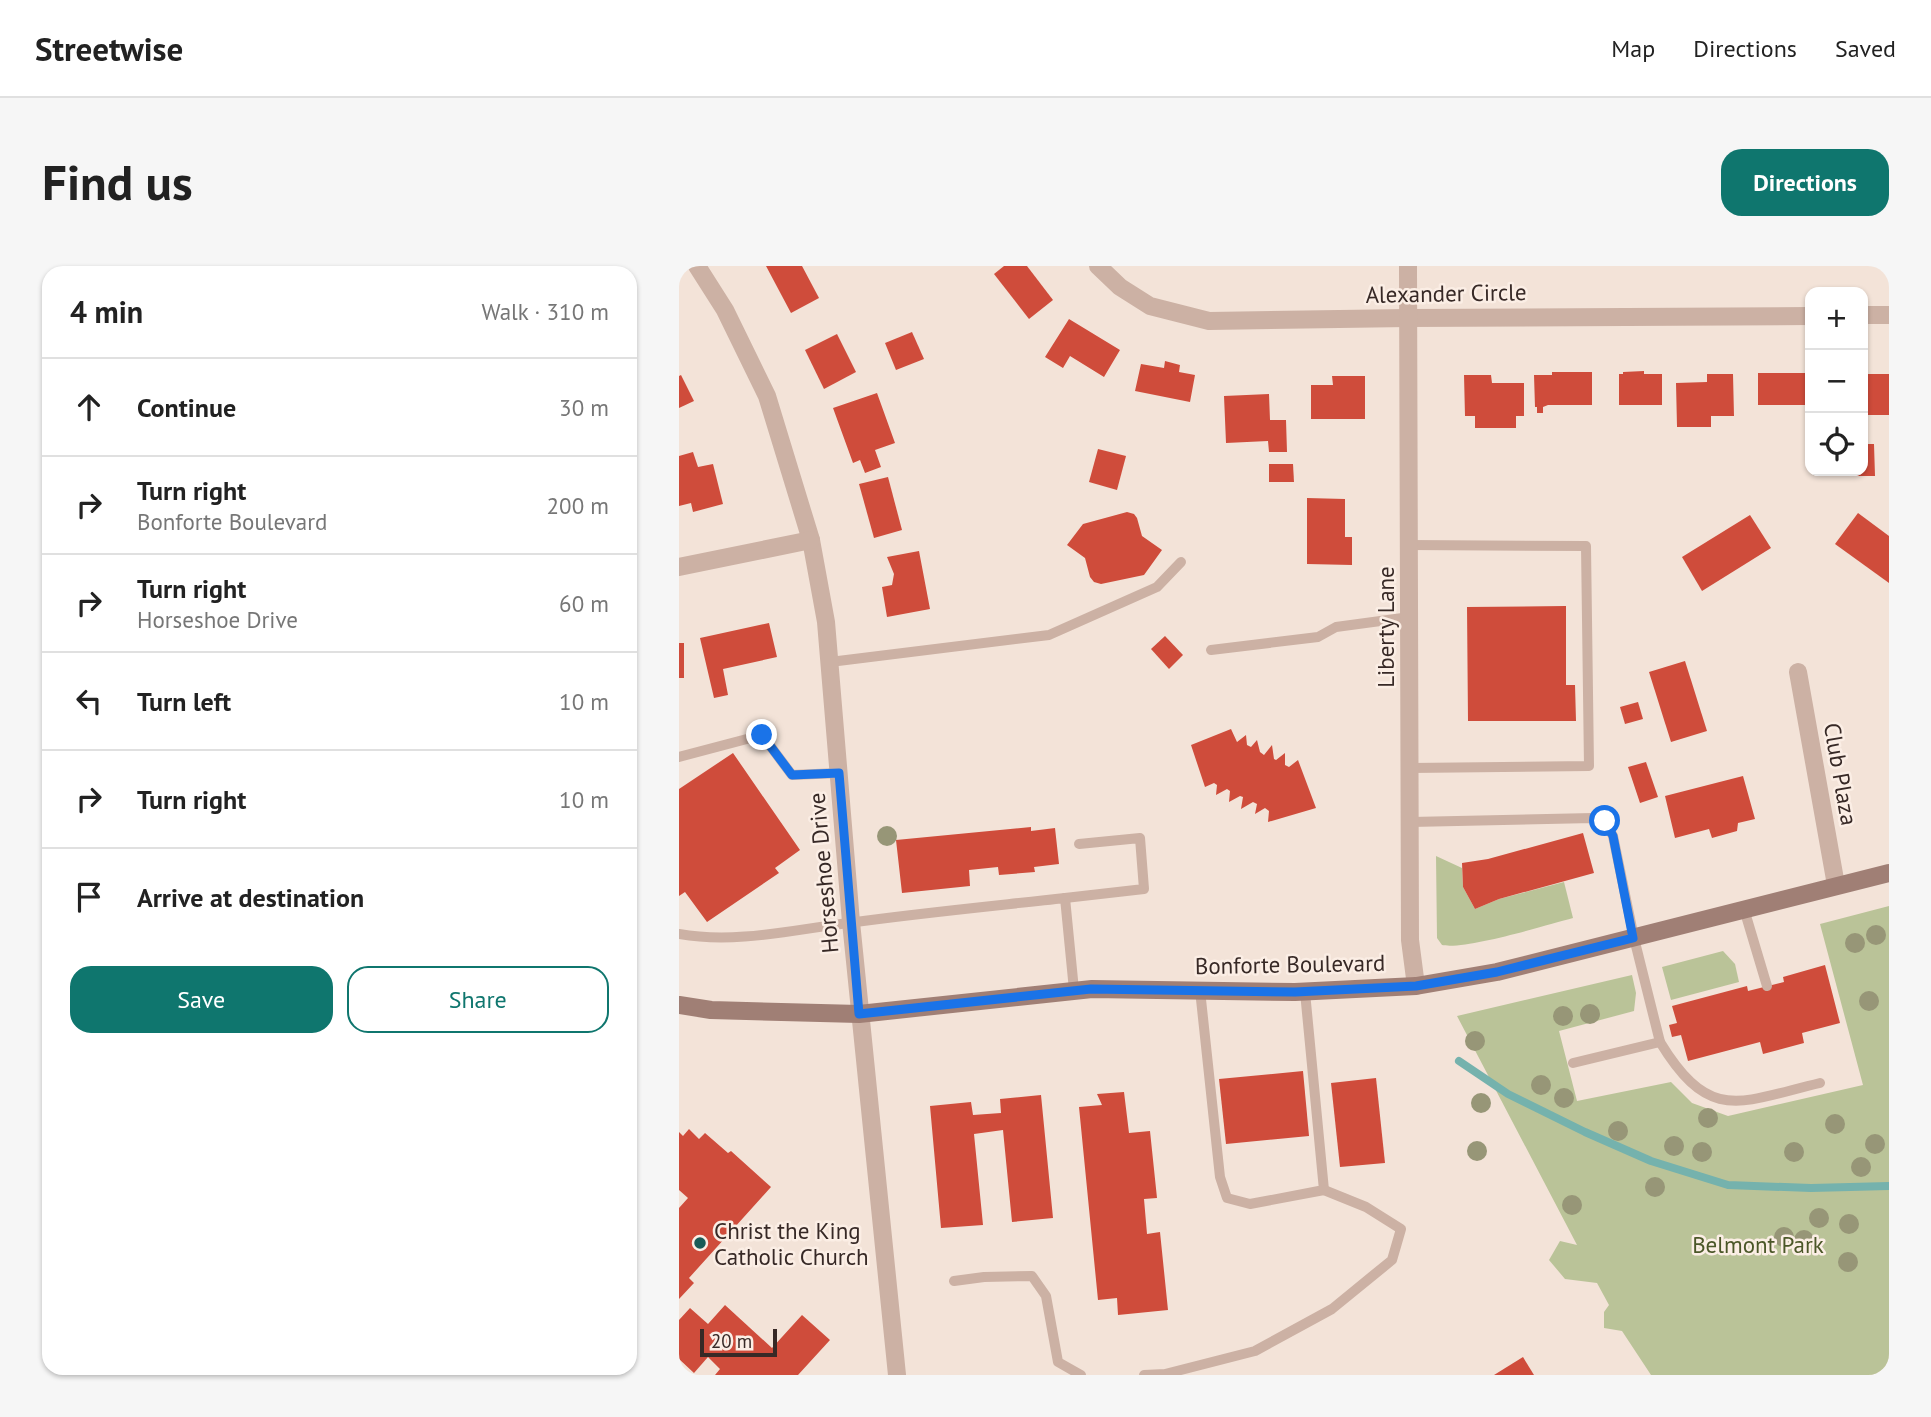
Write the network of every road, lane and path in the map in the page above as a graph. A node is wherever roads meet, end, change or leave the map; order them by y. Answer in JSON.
{"nodes":[{"id":1,"x":697,"y":266,"type":"edge"},
{"id":2,"x":1098,"y":266,"type":"edge"},
{"id":3,"x":1408,"y":266,"type":"edge"},
{"id":4,"x":1868,"y":315,"type":"edge"},
{"id":5,"x":1889,"y":315,"type":"edge"},
{"id":6,"x":1805,"y":316,"type":"edge"},
{"id":7,"x":1408,"y":318,"type":"junction"},
{"id":8,"x":811,"y":540,"type":"junction"},
{"id":9,"x":1409,"y":545,"type":"junction"},
{"id":10,"x":1181,"y":562,"type":"dead end"},
{"id":11,"x":679,"y":567,"type":"edge"},
{"id":12,"x":1410,"y":617,"type":"junction"},
{"id":13,"x":1211,"y":650,"type":"dead end"},
{"id":14,"x":830,"y":662,"type":"junction"},
{"id":15,"x":1798,"y":672,"type":"dead end"},
{"id":16,"x":679,"y":757,"type":"edge"},
{"id":17,"x":1410,"y":768,"type":"junction"},
{"id":18,"x":839,"y":773,"type":"junction"},
{"id":19,"x":1411,"y":822,"type":"junction"},
{"id":20,"x":1079,"y":844,"type":"dead end"},
{"id":21,"x":1889,"y":873,"type":"edge"},
{"id":22,"x":1836,"y":885,"type":"junction"},
{"id":23,"x":1065,"y":898,"type":"junction"},
{"id":24,"x":1744,"y":909,"type":"junction"},
{"id":25,"x":851,"y":922,"type":"junction"},
{"id":26,"x":679,"y":934,"type":"edge"},
{"id":27,"x":1633,"y":938,"type":"junction"},
{"id":28,"x":1416,"y":986,"type":"junction"},
{"id":29,"x":1767,"y":986,"type":"dead end"},
{"id":30,"x":1074,"y":990,"type":"junction"},
{"id":31,"x":1200,"y":990,"type":"junction"},
{"id":32,"x":1305,"y":992,"type":"junction"},
{"id":33,"x":679,"y":1005,"type":"edge"},
{"id":34,"x":859,"y":1014,"type":"junction"},
{"id":35,"x":1660,"y":1042,"type":"junction"},
{"id":36,"x":1573,"y":1063,"type":"dead end"},
{"id":37,"x":1820,"y":1083,"type":"dead end"},
{"id":38,"x":1324,"y":1190,"type":"junction"},
{"id":39,"x":954,"y":1281,"type":"dead end"},
{"id":40,"x":897,"y":1375,"type":"edge"},
{"id":41,"x":1081,"y":1375,"type":"edge"},
{"id":42,"x":1143,"y":1375,"type":"edge"}],
"edges":[{"from":1,"to":8,"type":"street","name":"Horseshoe Drive"},
{"from":2,"to":7,"type":"street","name":"Alexander Circle"},
{"from":3,"to":7,"type":"street","name":"Liberty Lane"},
{"from":4,"to":5,"type":"street"},
{"from":6,"to":7,"type":"street","name":"Alexander Circle"},
{"from":7,"to":9,"type":"street","name":"Liberty Lane"},
{"from":8,"to":11,"type":"street"},
{"from":8,"to":14,"type":"street","name":"Horseshoe Drive"},
{"from":9,"to":12,"type":"street","name":"Liberty Lane"},
{"from":9,"to":17,"type":"lane"},
{"from":10,"to":14,"type":"lane"},
{"from":12,"to":13,"type":"lane"},
{"from":12,"to":17,"type":"street","name":"Liberty Lane"},
{"from":14,"to":18,"type":"street","name":"Horseshoe Drive"},
{"from":15,"to":22,"type":"street","name":"Club Plaza"},
{"from":16,"to":18,"type":"lane"},
{"from":17,"to":19,"type":"street","name":"Liberty Lane"},
{"from":18,"to":25,"type":"street","name":"Horseshoe Drive"},
{"from":19,"to":27,"type":"lane"},
{"from":19,"to":28,"type":"street","name":"Liberty Lane"},
{"from":20,"to":23,"type":"lane"},
{"from":21,"to":22,"type":"main road","name":"Bonforte Boulevard"},
{"from":22,"to":24,"type":"main road","name":"Bonforte Boulevard"},
{"from":23,"to":25,"type":"lane"},
{"from":23,"to":30,"type":"lane"},
{"from":24,"to":27,"type":"main road","name":"Bonforte Boulevard"},
{"from":24,"to":29,"type":"lane"},
{"from":25,"to":26,"type":"lane"},
{"from":25,"to":34,"type":"street","name":"Horseshoe Drive"},
{"from":27,"to":28,"type":"main road","name":"Bonforte Boulevard"},
{"from":27,"to":35,"type":"lane"},
{"from":28,"to":32,"type":"main road","name":"Bonforte Boulevard"},
{"from":30,"to":31,"type":"main road","name":"Bonforte Boulevard"},
{"from":30,"to":34,"type":"main road","name":"Bonforte Boulevard"},
{"from":31,"to":32,"type":"main road","name":"Bonforte Boulevard"},
{"from":31,"to":38,"type":"lane"},
{"from":32,"to":38,"type":"lane"},
{"from":33,"to":34,"type":"main road","name":"Bonforte Boulevard"},
{"from":34,"to":40,"type":"street","name":"Horseshoe Drive"},
{"from":35,"to":36,"type":"lane"},
{"from":35,"to":37,"type":"lane"},
{"from":38,"to":42,"type":"lane"},
{"from":39,"to":41,"type":"lane"}]}
